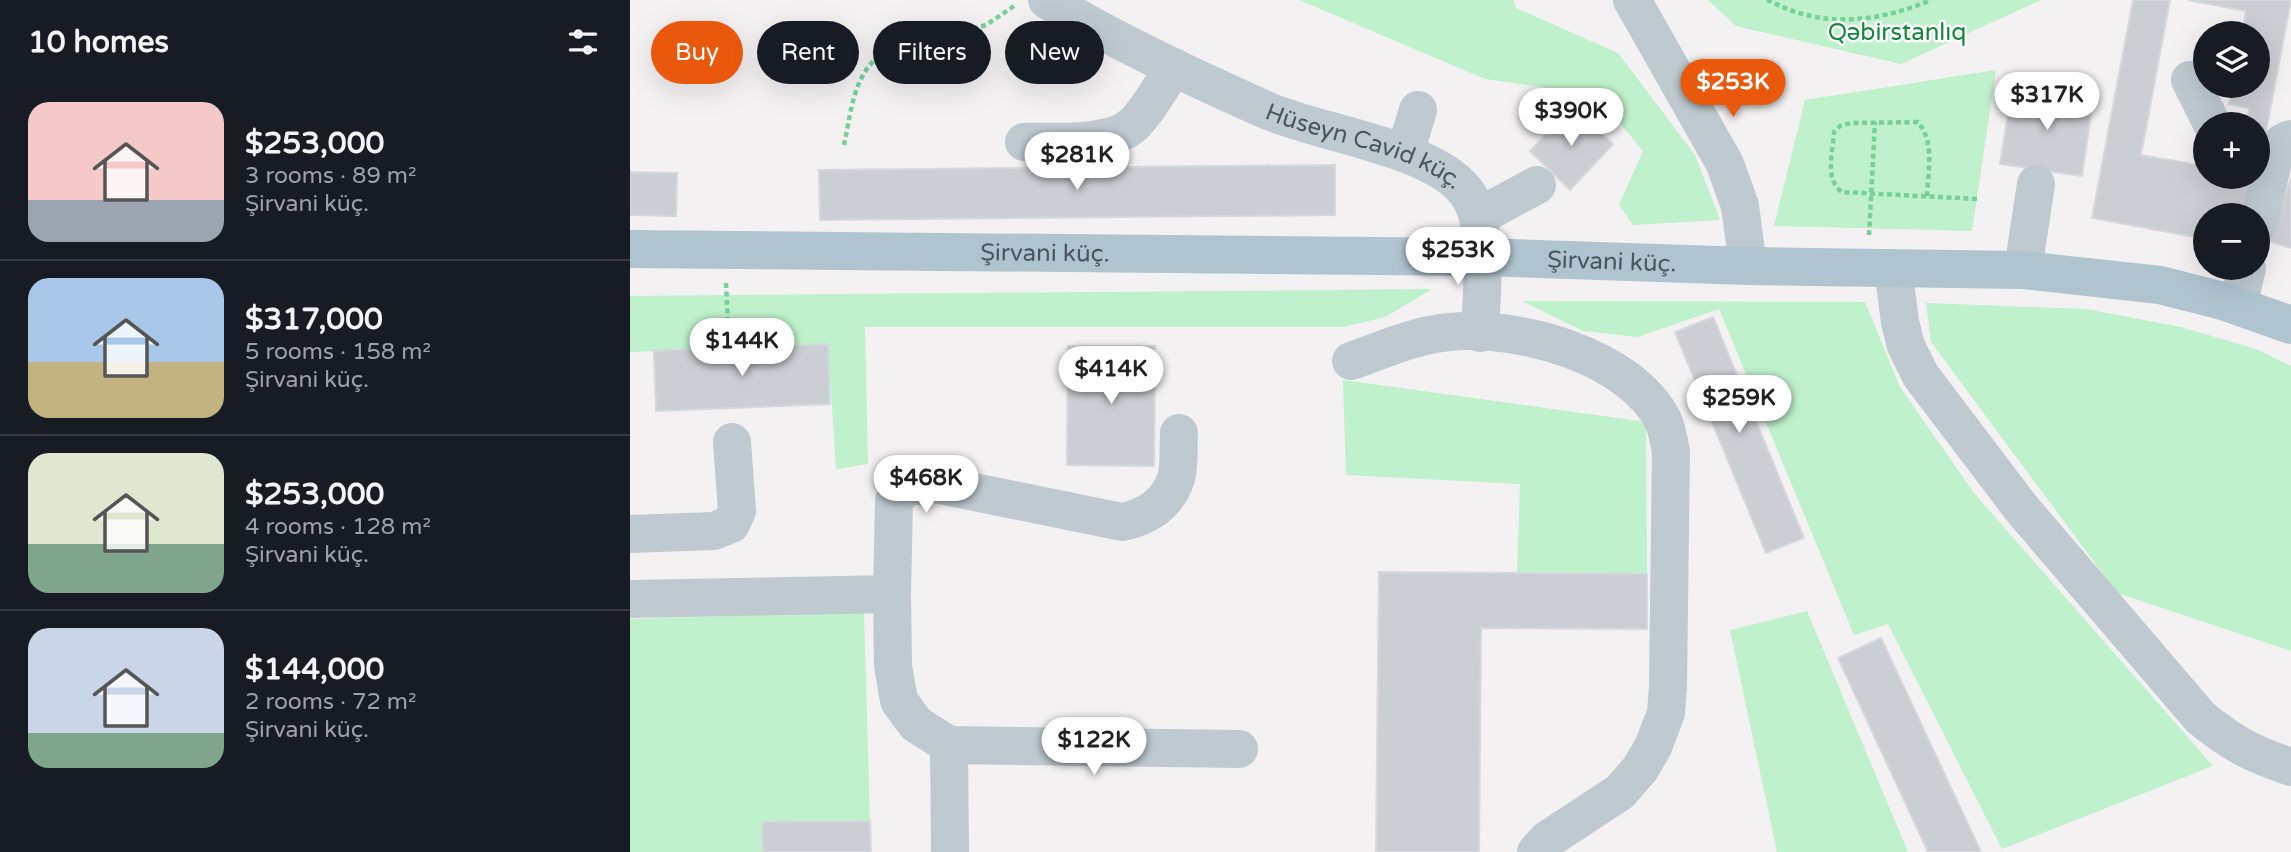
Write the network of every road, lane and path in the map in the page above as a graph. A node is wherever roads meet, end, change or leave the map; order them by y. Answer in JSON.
{"nodes":[{"id":1,"x":1020,"y":0,"type":"edge"},
{"id":2,"x":1048,"y":0,"type":"edge"},
{"id":3,"x":1632,"y":0,"type":"edge"},
{"id":4,"x":1767,"y":0,"type":"edge"},
{"id":5,"x":1931,"y":0,"type":"edge"},
{"id":6,"x":1174,"y":66,"type":"junction"},
{"id":7,"x":2190,"y":80,"type":"dead end"},
{"id":8,"x":1418,"y":110,"type":"dead end"},
{"id":9,"x":2206,"y":112,"type":"edge"},
{"id":10,"x":1875,"y":122,"type":"junction"},
{"id":11,"x":1024,"y":142,"type":"dead end"},
{"id":12,"x":844,"y":145,"type":"dead end"},
{"id":13,"x":1405,"y":153,"type":"junction"},
{"id":14,"x":2273,"y":159,"type":"edge"},
{"id":15,"x":2036,"y":184,"type":"dead end"},
{"id":16,"x":1537,"y":185,"type":"dead end"},
{"id":17,"x":1871,"y":193,"type":"junction"},
{"id":18,"x":1927,"y":196,"type":"junction"},
{"id":19,"x":1977,"y":199,"type":"dead end"},
{"id":20,"x":2263,"y":203,"type":"edge"},
{"id":21,"x":1478,"y":217,"type":"junction"},
{"id":22,"x":630,"y":249,"type":"edge"},
{"id":23,"x":724,"y":250,"type":"junction"},
{"id":24,"x":1483,"y":257,"type":"junction"},
{"id":25,"x":1748,"y":267,"type":"junction"},
{"id":26,"x":1880,"y":268,"type":"junction"},
{"id":27,"x":2023,"y":270,"type":"junction"},
{"id":28,"x":2244,"y":280,"type":"edge"},
{"id":29,"x":2238,"y":306,"type":"junction"},
{"id":30,"x":2291,"y":325,"type":"edge"},
{"id":31,"x":1480,"y":332,"type":"junction"},
{"id":32,"x":729,"y":348,"type":"dead end"},
{"id":33,"x":1351,"y":361,"type":"dead end"},
{"id":34,"x":1180,"y":433,"type":"dead end"},
{"id":35,"x":732,"y":442,"type":"dead end"},
{"id":36,"x":630,"y":534,"type":"edge"},
{"id":37,"x":892,"y":594,"type":"junction"},
{"id":38,"x":630,"y":599,"type":"edge"},
{"id":39,"x":949,"y":745,"type":"junction"},
{"id":40,"x":1239,"y":749,"type":"dead end"},
{"id":41,"x":2291,"y":767,"type":"edge"},
{"id":42,"x":950,"y":852,"type":"edge"},
{"id":43,"x":1536,"y":852,"type":"edge"}],
"edges":[{"from":1,"to":12,"type":"path"},
{"from":2,"to":6,"type":"street","name":"Hüseyn Cavid küç."},
{"from":3,"to":25,"type":"street"},
{"from":4,"to":5,"type":"path"},
{"from":6,"to":11,"type":"street"},
{"from":6,"to":13,"type":"street","name":"Hüseyn Cavid küç."},
{"from":7,"to":9,"type":"street"},
{"from":8,"to":13,"type":"street"},
{"from":10,"to":17,"type":"path"},
{"from":10,"to":17,"type":"path"},
{"from":10,"to":18,"type":"path"},
{"from":13,"to":21,"type":"street","name":"Hüseyn Cavid küç."},
{"from":14,"to":20,"type":"street"},
{"from":15,"to":27,"type":"street"},
{"from":16,"to":21,"type":"street"},
{"from":17,"to":18,"type":"path"},
{"from":17,"to":26,"type":"path"},
{"from":18,"to":19,"type":"path"},
{"from":21,"to":24,"type":"street","name":"Hüseyn Cavid küç."},
{"from":22,"to":23,"type":"main road","name":"Şirvani küç."},
{"from":23,"to":24,"type":"main road","name":"Şirvani küç."},
{"from":23,"to":32,"type":"path"},
{"from":24,"to":25,"type":"main road","name":"Şirvani küç."},
{"from":24,"to":31,"type":"street","name":"Hüseyn Cavid küç."},
{"from":25,"to":26,"type":"main road","name":"Şirvani küç."},
{"from":26,"to":27,"type":"main road","name":"Şirvani küç."},
{"from":26,"to":41,"type":"street"},
{"from":27,"to":29,"type":"main road","name":"Şirvani küç."},
{"from":28,"to":29,"type":"street"},
{"from":29,"to":30,"type":"main road","name":"Şirvani küç."},
{"from":31,"to":33,"type":"street"},
{"from":31,"to":43,"type":"street"},
{"from":34,"to":37,"type":"street"},
{"from":35,"to":36,"type":"street"},
{"from":37,"to":38,"type":"street"},
{"from":37,"to":39,"type":"street"},
{"from":39,"to":40,"type":"street"},
{"from":39,"to":42,"type":"street"}]}
